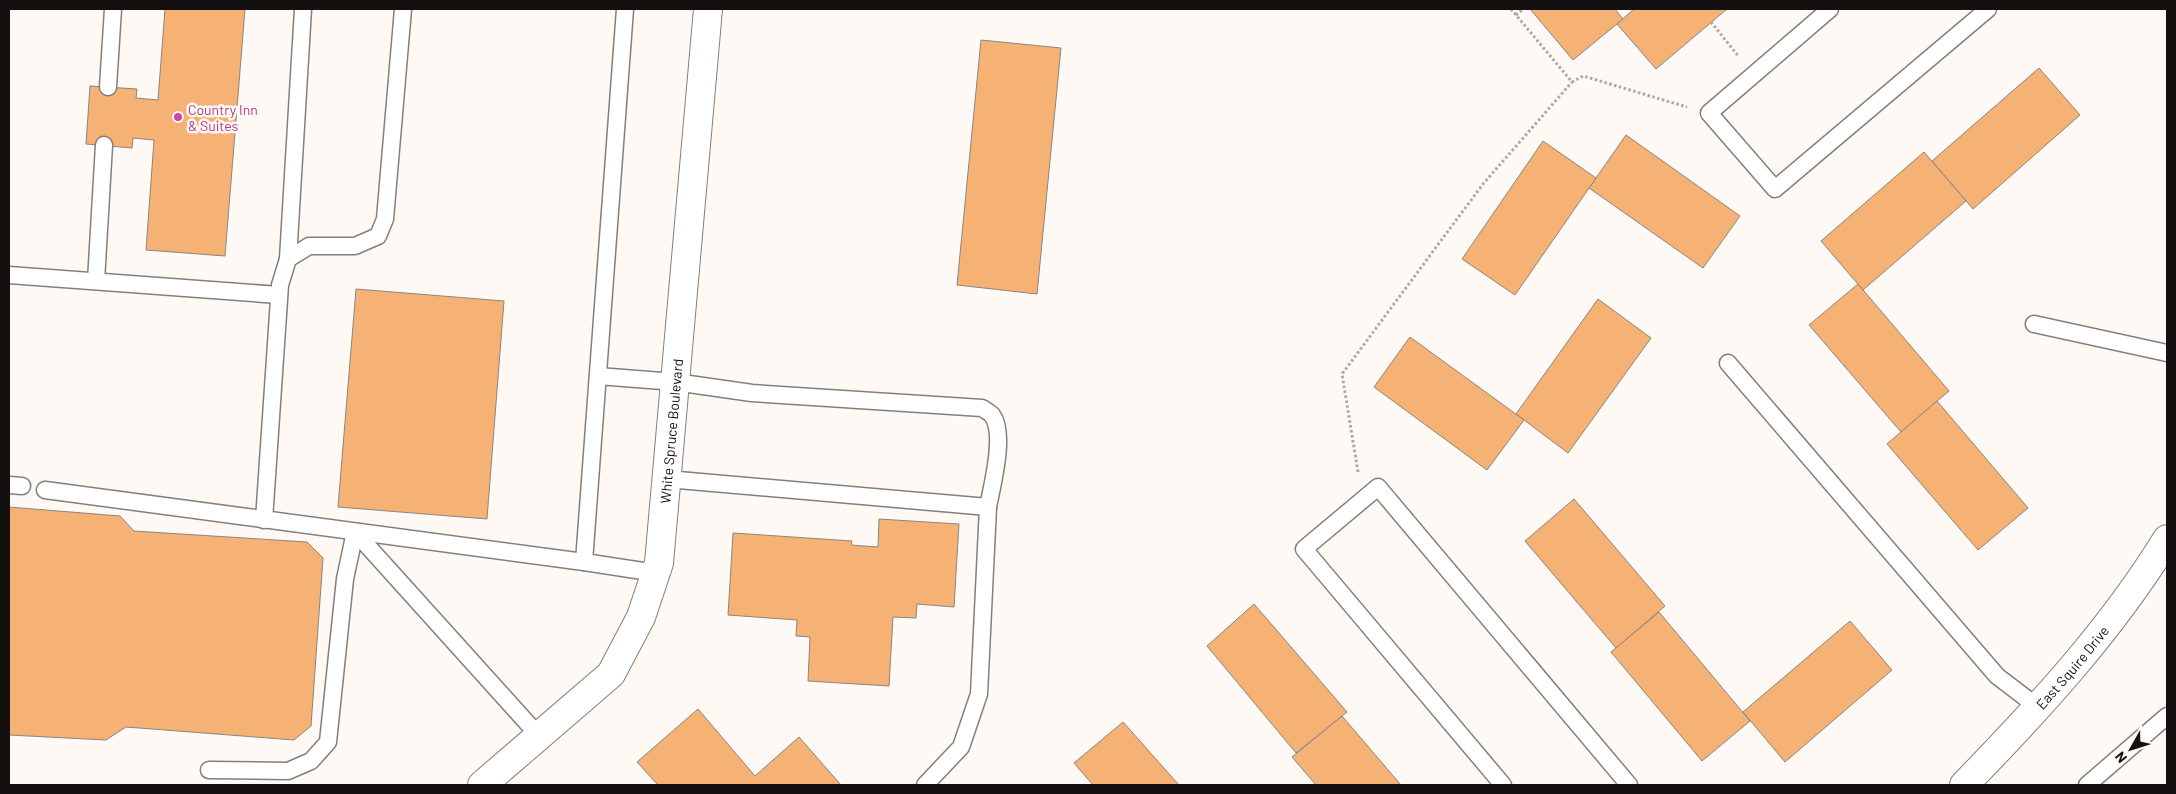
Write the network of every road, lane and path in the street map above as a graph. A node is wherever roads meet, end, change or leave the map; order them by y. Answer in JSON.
{"nodes":[{"id":1,"x":113,"y":9,"type":"edge"},
{"id":2,"x":303,"y":9,"type":"edge"},
{"id":3,"x":403,"y":9,"type":"edge"},
{"id":4,"x":625,"y":9,"type":"edge"},
{"id":5,"x":708,"y":9,"type":"edge"},
{"id":6,"x":1511,"y":9,"type":"edge"},
{"id":7,"x":1523,"y":9,"type":"edge"},
{"id":8,"x":1830,"y":9,"type":"edge"},
{"id":9,"x":1988,"y":9,"type":"edge"},
{"id":10,"x":1516,"y":15,"type":"junction"},
{"id":11,"x":1711,"y":22,"type":"dead end"},
{"id":12,"x":1754,"y":75,"type":"junction"},
{"id":13,"x":1572,"y":82,"type":"junction"},
{"id":14,"x":108,"y":87,"type":"dead end"},
{"id":15,"x":1709,"y":113,"type":"junction"},
{"id":16,"x":104,"y":145,"type":"dead end"},
{"id":17,"x":288,"y":259,"type":"junction"},
{"id":18,"x":9,"y":275,"type":"edge"},
{"id":19,"x":96,"y":281,"type":"junction"},
{"id":20,"x":279,"y":294,"type":"junction"},
{"id":21,"x":2034,"y":324,"type":"dead end"},
{"id":22,"x":2167,"y":353,"type":"edge"},
{"id":23,"x":1728,"y":363,"type":"dead end"},
{"id":24,"x":598,"y":376,"type":"junction"},
{"id":25,"x":675,"y":382,"type":"junction"},
{"id":26,"x":1358,"y":474,"type":"dead end"},
{"id":27,"x":666,"y":479,"type":"junction"},
{"id":28,"x":45,"y":490,"type":"dead end"},
{"id":29,"x":988,"y":507,"type":"junction"},
{"id":30,"x":264,"y":520,"type":"junction"},
{"id":31,"x":355,"y":532,"type":"junction"},
{"id":32,"x":2167,"y":539,"type":"edge"},
{"id":33,"x":584,"y":562,"type":"junction"},
{"id":34,"x":656,"y":573,"type":"junction"},
{"id":35,"x":2039,"y":708,"type":"junction"},
{"id":36,"x":2167,"y":716,"type":"edge"},
{"id":37,"x":539,"y":736,"type":"junction"},
{"id":38,"x":209,"y":770,"type":"dead end"},
{"id":39,"x":1973,"y":782,"type":"edge"},
{"id":40,"x":482,"y":785,"type":"edge"},
{"id":41,"x":925,"y":785,"type":"edge"},
{"id":42,"x":1503,"y":785,"type":"edge"},
{"id":43,"x":1629,"y":785,"type":"edge"},
{"id":44,"x":2087,"y":785,"type":"edge"}],
"edges":[{"from":1,"to":14,"type":"lane"},
{"from":2,"to":17,"type":"lane"},
{"from":3,"to":17,"type":"lane"},
{"from":4,"to":24,"type":"lane"},
{"from":5,"to":25,"type":"street","name":"White Spruce Boulevard"},
{"from":6,"to":10,"type":"path"},
{"from":7,"to":10,"type":"path"},
{"from":8,"to":12,"type":"lane"},
{"from":9,"to":15,"type":"lane"},
{"from":10,"to":13,"type":"path"},
{"from":11,"to":12,"type":"path"},
{"from":12,"to":15,"type":"lane"},
{"from":13,"to":15,"type":"path"},
{"from":13,"to":26,"type":"path"},
{"from":16,"to":19,"type":"lane"},
{"from":17,"to":20,"type":"lane"},
{"from":18,"to":19,"type":"lane"},
{"from":19,"to":20,"type":"lane"},
{"from":20,"to":30,"type":"lane"},
{"from":21,"to":22,"type":"lane"},
{"from":23,"to":35,"type":"lane"},
{"from":24,"to":25,"type":"lane"},
{"from":24,"to":33,"type":"lane"},
{"from":25,"to":27,"type":"street","name":"White Spruce Boulevard"},
{"from":25,"to":29,"type":"lane"},
{"from":27,"to":29,"type":"lane"},
{"from":27,"to":34,"type":"street","name":"White Spruce Boulevard"},
{"from":28,"to":30,"type":"lane"},
{"from":29,"to":41,"type":"lane"},
{"from":30,"to":31,"type":"lane"},
{"from":31,"to":33,"type":"lane"},
{"from":31,"to":37,"type":"lane"},
{"from":31,"to":38,"type":"lane"},
{"from":32,"to":35,"type":"street","name":"East Squire Drive"},
{"from":33,"to":34,"type":"lane"},
{"from":34,"to":37,"type":"street","name":"White Spruce Boulevard"},
{"from":35,"to":39,"type":"street","name":"East Squire Drive"},
{"from":36,"to":44,"type":"lane"},
{"from":37,"to":40,"type":"street","name":"White Spruce Boulevard"},
{"from":42,"to":43,"type":"lane"}]}
